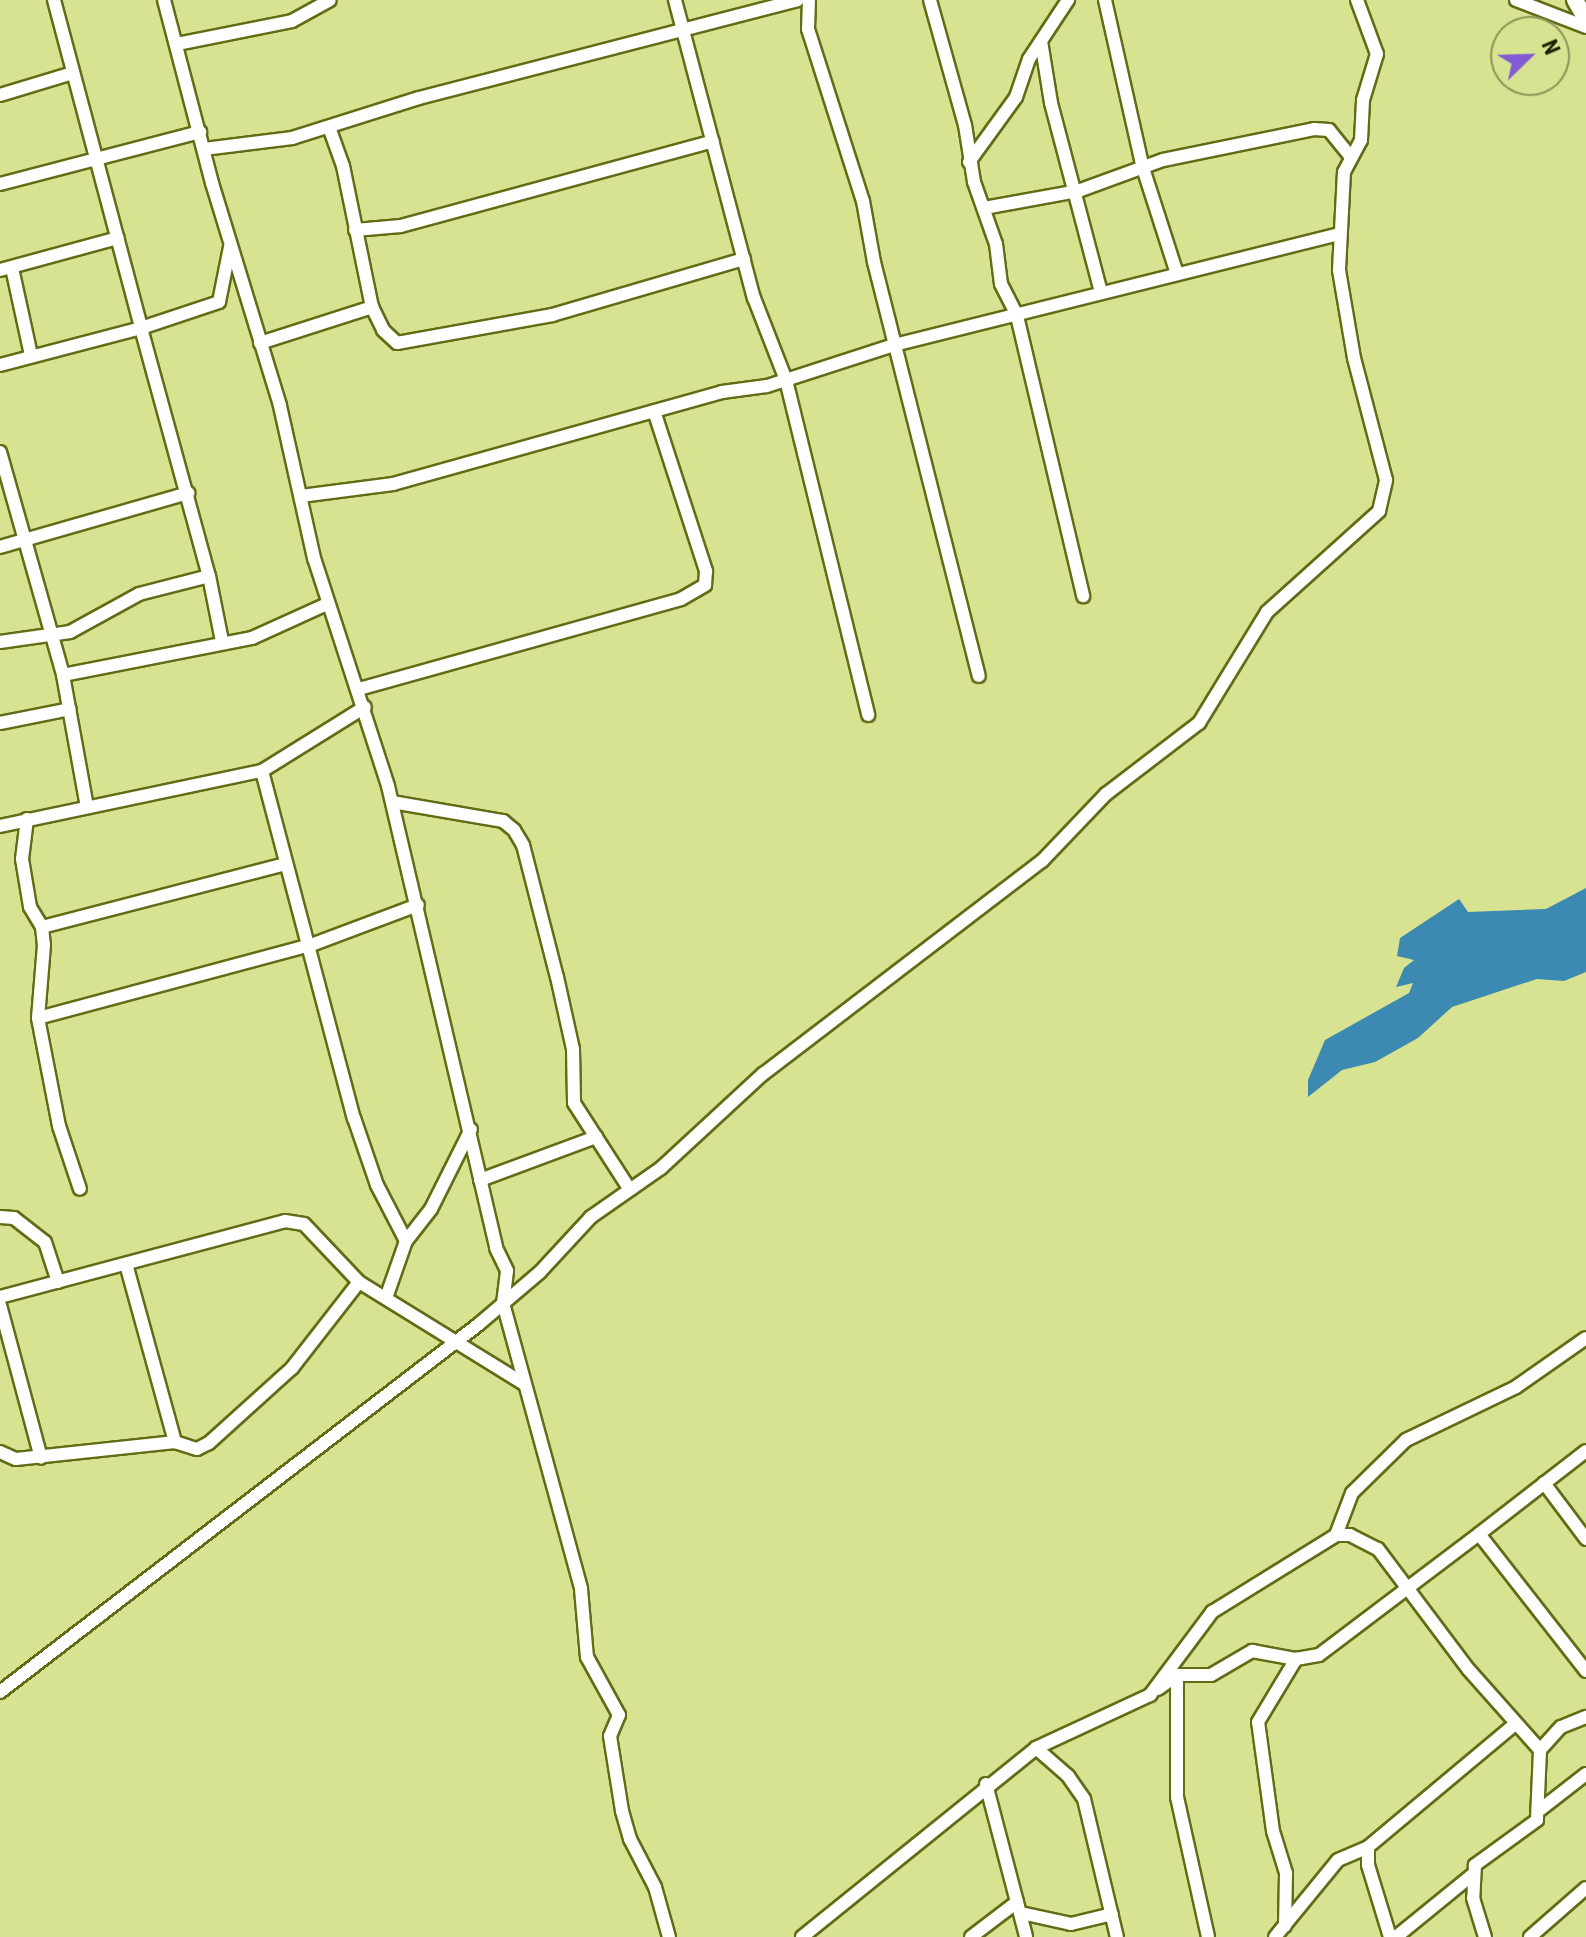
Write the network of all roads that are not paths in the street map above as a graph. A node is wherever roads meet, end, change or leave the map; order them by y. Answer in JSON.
{"nodes":[{"id":1,"x":54,"y":0,"type":"edge"},
{"id":2,"x":164,"y":0,"type":"edge"},
{"id":3,"x":330,"y":0,"type":"edge"},
{"id":4,"x":675,"y":0,"type":"edge"},
{"id":5,"x":798,"y":0,"type":"edge"},
{"id":6,"x":809,"y":0,"type":"edge"},
{"id":7,"x":930,"y":0,"type":"edge"},
{"id":8,"x":1068,"y":0,"type":"edge"},
{"id":9,"x":1105,"y":0,"type":"edge"},
{"id":10,"x":1357,"y":0,"type":"edge"},
{"id":11,"x":1516,"y":0,"type":"edge"},
{"id":12,"x":1575,"y":0,"type":"edge"},
{"id":13,"x":1586,"y":19,"type":"edge"},
{"id":14,"x":1586,"y":27,"type":"edge"},
{"id":15,"x":683,"y":33,"type":"junction"},
{"id":16,"x":1041,"y":41,"type":"junction"},
{"id":17,"x":177,"y":44,"type":"junction"},
{"id":18,"x":73,"y":73,"type":"junction"},
{"id":19,"x":0,"y":95,"type":"edge"},
{"id":20,"x":329,"y":127,"type":"junction"},
{"id":21,"x":200,"y":132,"type":"junction"},
{"id":22,"x":713,"y":141,"type":"junction"},
{"id":23,"x":204,"y":149,"type":"junction"},
{"id":24,"x":1351,"y":157,"type":"junction"},
{"id":25,"x":97,"y":158,"type":"junction"},
{"id":26,"x":969,"y":162,"type":"junction"},
{"id":27,"x":1143,"y":168,"type":"junction"},
{"id":28,"x":0,"y":184,"type":"edge"},
{"id":29,"x":1078,"y":191,"type":"junction"},
{"id":30,"x":984,"y":208,"type":"junction"},
{"id":31,"x":355,"y":230,"type":"junction"},
{"id":32,"x":1338,"y":234,"type":"junction"},
{"id":33,"x":118,"y":238,"type":"junction"},
{"id":34,"x":230,"y":247,"type":"junction"},
{"id":35,"x":744,"y":259,"type":"junction"},
{"id":36,"x":6,"y":269,"type":"edge"},
{"id":37,"x":1177,"y":274,"type":"junction"},
{"id":38,"x":1101,"y":292,"type":"junction"},
{"id":39,"x":372,"y":307,"type":"junction"},
{"id":40,"x":1017,"y":316,"type":"junction"},
{"id":41,"x":141,"y":328,"type":"junction"},
{"id":42,"x":260,"y":343,"type":"junction"},
{"id":43,"x":894,"y":345,"type":"junction"},
{"id":44,"x":31,"y":355,"type":"junction"},
{"id":45,"x":0,"y":365,"type":"edge"},
{"id":46,"x":786,"y":380,"type":"junction"},
{"id":47,"x":654,"y":411,"type":"junction"},
{"id":48,"x":0,"y":452,"type":"edge"},
{"id":49,"x":188,"y":493,"type":"junction"},
{"id":50,"x":301,"y":496,"type":"junction"},
{"id":51,"x":25,"y":540,"type":"junction"},
{"id":52,"x":0,"y":547,"type":"edge"},
{"id":53,"x":209,"y":576,"type":"junction"},
{"id":54,"x":1083,"y":596,"type":"dead end"},
{"id":55,"x":327,"y":604,"type":"junction"},
{"id":56,"x":50,"y":634,"type":"junction"},
{"id":57,"x":222,"y":641,"type":"junction"},
{"id":58,"x":0,"y":642,"type":"edge"},
{"id":59,"x":63,"y":675,"type":"junction"},
{"id":60,"x":979,"y":676,"type":"dead end"},
{"id":61,"x":359,"y":689,"type":"junction"},
{"id":62,"x":365,"y":707,"type":"junction"},
{"id":63,"x":70,"y":709,"type":"junction"},
{"id":64,"x":868,"y":715,"type":"dead end"},
{"id":65,"x":0,"y":723,"type":"edge"},
{"id":66,"x":262,"y":771,"type":"junction"},
{"id":67,"x":392,"y":802,"type":"junction"},
{"id":68,"x":87,"y":807,"type":"junction"},
{"id":69,"x":27,"y":819,"type":"junction"},
{"id":70,"x":0,"y":826,"type":"edge"},
{"id":71,"x":286,"y":864,"type":"junction"},
{"id":72,"x":418,"y":905,"type":"junction"},
{"id":73,"x":42,"y":927,"type":"junction"},
{"id":74,"x":311,"y":945,"type":"junction"},
{"id":75,"x":38,"y":1018,"type":"junction"},
{"id":76,"x":471,"y":1129,"type":"junction"},
{"id":77,"x":596,"y":1137,"type":"junction"},
{"id":78,"x":480,"y":1180,"type":"junction"},
{"id":79,"x":80,"y":1189,"type":"dead end"},
{"id":80,"x":630,"y":1190,"type":"junction"},
{"id":81,"x":0,"y":1217,"type":"edge"},
{"id":82,"x":406,"y":1241,"type":"junction"},
{"id":83,"x":126,"y":1264,"type":"junction"},
{"id":84,"x":58,"y":1282,"type":"junction"},
{"id":85,"x":359,"y":1282,"type":"junction"},
{"id":86,"x":0,"y":1297,"type":"edge"},
{"id":87,"x":386,"y":1298,"type":"junction"},
{"id":88,"x":503,"y":1303,"type":"junction"},
{"id":89,"x":0,"y":1305,"type":"edge"},
{"id":90,"x":1586,"y":1338,"type":"edge"},
{"id":91,"x":458,"y":1340,"type":"junction"},
{"id":92,"x":524,"y":1384,"type":"junction"},
{"id":93,"x":175,"y":1442,"type":"junction"},
{"id":94,"x":1586,"y":1451,"type":"edge"},
{"id":95,"x":0,"y":1452,"type":"edge"},
{"id":96,"x":41,"y":1458,"type":"junction"},
{"id":97,"x":1544,"y":1483,"type":"junction"},
{"id":98,"x":1479,"y":1534,"type":"junction"},
{"id":99,"x":1336,"y":1535,"type":"junction"},
{"id":100,"x":1586,"y":1539,"type":"edge"},
{"id":101,"x":1409,"y":1589,"type":"junction"},
{"id":102,"x":1296,"y":1659,"type":"junction"},
{"id":103,"x":1586,"y":1671,"type":"edge"},
{"id":104,"x":1177,"y":1675,"type":"junction"},
{"id":105,"x":0,"y":1692,"type":"edge"},
{"id":106,"x":1150,"y":1695,"type":"junction"},
{"id":107,"x":1586,"y":1717,"type":"edge"},
{"id":108,"x":1515,"y":1724,"type":"junction"},
{"id":109,"x":1036,"y":1748,"type":"junction"},
{"id":110,"x":1540,"y":1750,"type":"junction"},
{"id":111,"x":1586,"y":1774,"type":"edge"},
{"id":112,"x":986,"y":1784,"type":"junction"},
{"id":113,"x":1541,"y":1809,"type":"junction"},
{"id":114,"x":1368,"y":1847,"type":"junction"},
{"id":115,"x":1472,"y":1875,"type":"junction"},
{"id":116,"x":1586,"y":1888,"type":"edge"},
{"id":117,"x":1019,"y":1907,"type":"junction"},
{"id":118,"x":1112,"y":1914,"type":"junction"},
{"id":119,"x":1285,"y":1926,"type":"junction"},
{"id":120,"x":669,"y":1937,"type":"edge"},
{"id":121,"x":802,"y":1937,"type":"edge"},
{"id":122,"x":971,"y":1937,"type":"edge"},
{"id":123,"x":1026,"y":1937,"type":"edge"},
{"id":124,"x":1117,"y":1937,"type":"edge"},
{"id":125,"x":1208,"y":1937,"type":"edge"},
{"id":126,"x":1275,"y":1937,"type":"edge"},
{"id":127,"x":1393,"y":1937,"type":"edge"},
{"id":128,"x":1485,"y":1937,"type":"edge"},
{"id":129,"x":1530,"y":1937,"type":"edge"}],
"edges":[{"from":1,"to":18,"type":"street"},
{"from":2,"to":17,"type":"street"},
{"from":3,"to":17,"type":"street"},
{"from":4,"to":15,"type":"street"},
{"from":5,"to":15,"type":"street"},
{"from":6,"to":43,"type":"street"},
{"from":7,"to":26,"type":"street"},
{"from":8,"to":16,"type":"street"},
{"from":9,"to":27,"type":"street"},
{"from":10,"to":24,"type":"street"},
{"from":11,"to":14,"type":"street"},
{"from":12,"to":13,"type":"street"},
{"from":15,"to":20,"type":"street"},
{"from":15,"to":22,"type":"street"},
{"from":16,"to":26,"type":"street"},
{"from":16,"to":29,"type":"street"},
{"from":17,"to":21,"type":"street"},
{"from":18,"to":19,"type":"street"},
{"from":18,"to":25,"type":"street"},
{"from":20,"to":23,"type":"street"},
{"from":20,"to":31,"type":"street"},
{"from":21,"to":23,"type":"street"},
{"from":21,"to":25,"type":"street"},
{"from":22,"to":31,"type":"street"},
{"from":22,"to":35,"type":"street"},
{"from":23,"to":34,"type":"street"},
{"from":24,"to":27,"type":"street"},
{"from":24,"to":32,"type":"street"},
{"from":25,"to":28,"type":"street"},
{"from":25,"to":33,"type":"street"},
{"from":26,"to":30,"type":"street"},
{"from":27,"to":29,"type":"street"},
{"from":27,"to":37,"type":"street"},
{"from":29,"to":30,"type":"street"},
{"from":29,"to":38,"type":"street"},
{"from":30,"to":40,"type":"street"},
{"from":31,"to":39,"type":"street"},
{"from":32,"to":37,"type":"street"},
{"from":32,"to":80,"type":"street"},
{"from":33,"to":36,"type":"street"},
{"from":33,"to":41,"type":"street"},
{"from":34,"to":41,"type":"street"},
{"from":34,"to":42,"type":"street"},
{"from":35,"to":39,"type":"street"},
{"from":35,"to":46,"type":"street"},
{"from":36,"to":44,"type":"street"},
{"from":37,"to":38,"type":"street"},
{"from":38,"to":40,"type":"street"},
{"from":39,"to":42,"type":"street"},
{"from":40,"to":43,"type":"street"},
{"from":40,"to":54,"type":"street"},
{"from":41,"to":44,"type":"street"},
{"from":41,"to":49,"type":"street"},
{"from":42,"to":50,"type":"street"},
{"from":43,"to":46,"type":"street"},
{"from":43,"to":60,"type":"street"},
{"from":44,"to":45,"type":"street"},
{"from":46,"to":47,"type":"street"},
{"from":46,"to":64,"type":"street"},
{"from":47,"to":50,"type":"street"},
{"from":47,"to":61,"type":"street"},
{"from":48,"to":51,"type":"street"},
{"from":49,"to":51,"type":"street"},
{"from":49,"to":53,"type":"street"},
{"from":50,"to":55,"type":"street"},
{"from":51,"to":52,"type":"street"},
{"from":51,"to":56,"type":"street"},
{"from":53,"to":56,"type":"street"},
{"from":53,"to":57,"type":"street"},
{"from":55,"to":57,"type":"street"},
{"from":55,"to":61,"type":"street"},
{"from":56,"to":58,"type":"street"},
{"from":56,"to":59,"type":"street"},
{"from":57,"to":59,"type":"street"},
{"from":59,"to":63,"type":"street"},
{"from":61,"to":62,"type":"street"},
{"from":62,"to":66,"type":"street"},
{"from":62,"to":67,"type":"street"},
{"from":63,"to":65,"type":"street"},
{"from":63,"to":68,"type":"street"},
{"from":66,"to":68,"type":"street"},
{"from":66,"to":71,"type":"street"},
{"from":67,"to":72,"type":"street"},
{"from":67,"to":77,"type":"street"},
{"from":68,"to":69,"type":"street"},
{"from":69,"to":70,"type":"street"},
{"from":69,"to":73,"type":"street"},
{"from":71,"to":73,"type":"street"},
{"from":71,"to":74,"type":"street"},
{"from":72,"to":74,"type":"street"},
{"from":72,"to":76,"type":"street"},
{"from":73,"to":75,"type":"street"},
{"from":74,"to":75,"type":"street"},
{"from":74,"to":82,"type":"street"},
{"from":75,"to":79,"type":"street"},
{"from":76,"to":78,"type":"street"},
{"from":76,"to":82,"type":"street"},
{"from":77,"to":78,"type":"street"},
{"from":77,"to":80,"type":"street"},
{"from":78,"to":88,"type":"street"},
{"from":80,"to":88,"type":"street"},
{"from":81,"to":84,"type":"street"},
{"from":82,"to":87,"type":"street"},
{"from":83,"to":84,"type":"street"},
{"from":83,"to":85,"type":"street"},
{"from":83,"to":93,"type":"street"},
{"from":84,"to":86,"type":"street"},
{"from":85,"to":87,"type":"street"},
{"from":85,"to":93,"type":"street"},
{"from":87,"to":91,"type":"street"},
{"from":88,"to":91,"type":"street"},
{"from":88,"to":92,"type":"street"},
{"from":89,"to":96,"type":"street"},
{"from":90,"to":99,"type":"street"},
{"from":91,"to":92,"type":"street"},
{"from":91,"to":105,"type":"street"},
{"from":92,"to":120,"type":"street"},
{"from":93,"to":96,"type":"street"},
{"from":94,"to":97,"type":"street"},
{"from":95,"to":96,"type":"street"},
{"from":97,"to":98,"type":"street"},
{"from":97,"to":100,"type":"street"},
{"from":98,"to":101,"type":"street"},
{"from":98,"to":103,"type":"street"},
{"from":99,"to":101,"type":"street"},
{"from":99,"to":106,"type":"street"},
{"from":101,"to":102,"type":"street"},
{"from":101,"to":108,"type":"street"},
{"from":102,"to":104,"type":"street"},
{"from":102,"to":119,"type":"street"},
{"from":104,"to":106,"type":"street"},
{"from":104,"to":125,"type":"street"},
{"from":106,"to":109,"type":"street"},
{"from":107,"to":110,"type":"street"},
{"from":108,"to":110,"type":"street"},
{"from":108,"to":114,"type":"street"},
{"from":109,"to":112,"type":"street"},
{"from":109,"to":118,"type":"street"},
{"from":110,"to":113,"type":"street"},
{"from":111,"to":113,"type":"street"},
{"from":112,"to":117,"type":"street"},
{"from":112,"to":121,"type":"street"},
{"from":113,"to":115,"type":"street"},
{"from":114,"to":119,"type":"street"},
{"from":114,"to":127,"type":"street"},
{"from":115,"to":127,"type":"street"},
{"from":115,"to":128,"type":"street"},
{"from":116,"to":129,"type":"street"},
{"from":117,"to":118,"type":"street"},
{"from":117,"to":122,"type":"street"},
{"from":117,"to":123,"type":"street"},
{"from":118,"to":124,"type":"street"},
{"from":119,"to":126,"type":"street"}]}
